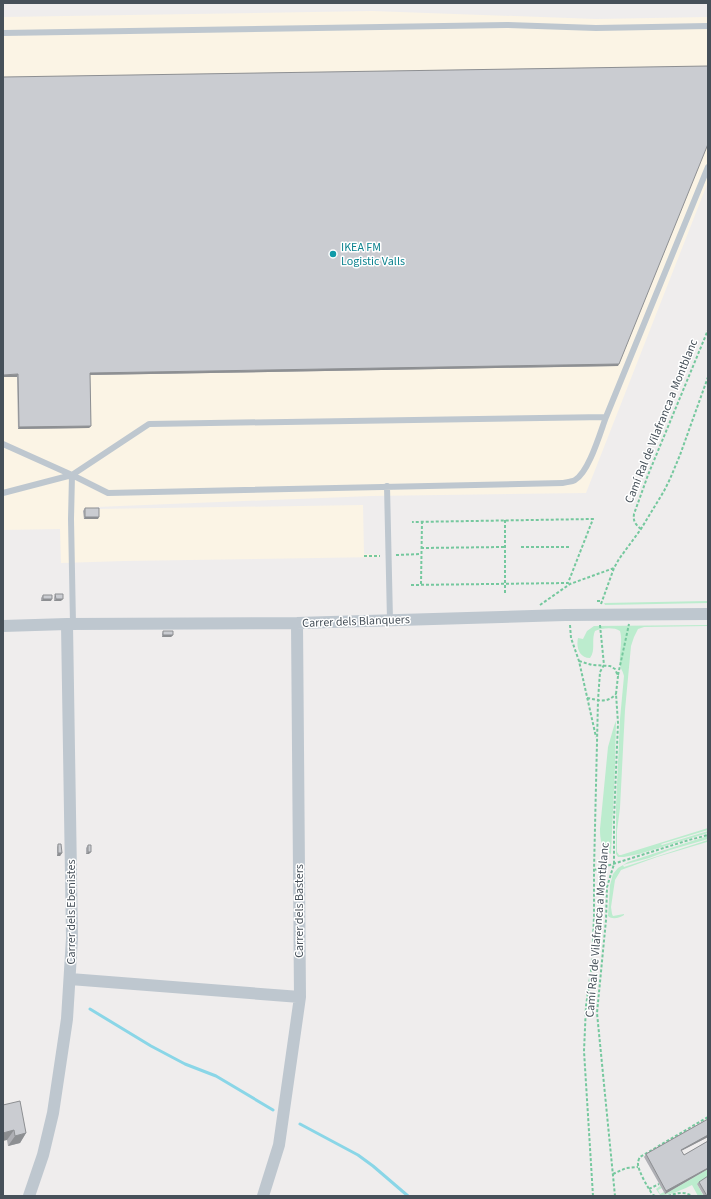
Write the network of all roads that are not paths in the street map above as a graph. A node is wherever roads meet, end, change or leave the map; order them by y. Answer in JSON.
{"nodes":[{"id":1,"x":708,"y":26,"type":"edge"},
{"id":2,"x":3,"y":33,"type":"edge"},
{"id":3,"x":708,"y":167,"type":"edge"},
{"id":4,"x":606,"y":417,"type":"junction"},
{"id":5,"x":3,"y":444,"type":"edge"},
{"id":6,"x":72,"y":475,"type":"junction"},
{"id":7,"x":387,"y":486,"type":"junction"},
{"id":8,"x":3,"y":493,"type":"edge"},
{"id":9,"x":708,"y":614,"type":"edge"},
{"id":10,"x":390,"y":620,"type":"junction"},
{"id":11,"x":297,"y":623,"type":"junction"},
{"id":12,"x":70,"y":624,"type":"junction"},
{"id":13,"x":3,"y":626,"type":"edge"},
{"id":14,"x":70,"y":979,"type":"junction"},
{"id":15,"x":300,"y":997,"type":"junction"},
{"id":16,"x":29,"y":1196,"type":"edge"},
{"id":17,"x":263,"y":1196,"type":"edge"}],
"edges":[{"from":1,"to":2,"type":"lane"},
{"from":3,"to":4,"type":"lane"},
{"from":4,"to":6,"type":"lane"},
{"from":4,"to":7,"type":"lane"},
{"from":5,"to":6,"type":"lane"},
{"from":6,"to":7,"type":"lane"},
{"from":6,"to":8,"type":"lane"},
{"from":6,"to":12,"type":"lane"},
{"from":7,"to":10,"type":"lane"},
{"from":9,"to":10,"type":"street","name":"Carrer dels Blanquers"},
{"from":10,"to":11,"type":"street","name":"Carrer dels Blanquers"},
{"from":11,"to":12,"type":"street","name":"Carrer dels Blanquers"},
{"from":11,"to":15,"type":"street","name":"Carrer dels Basters"},
{"from":12,"to":13,"type":"street","name":"Carrer dels Blanquers"},
{"from":12,"to":14,"type":"street","name":"Carrer dels Ebenistes"},
{"from":14,"to":15,"type":"street"},
{"from":14,"to":16,"type":"street","name":"Carrer dels Ebenistes"},
{"from":15,"to":17,"type":"street","name":"Carrer dels Basters"}]}
